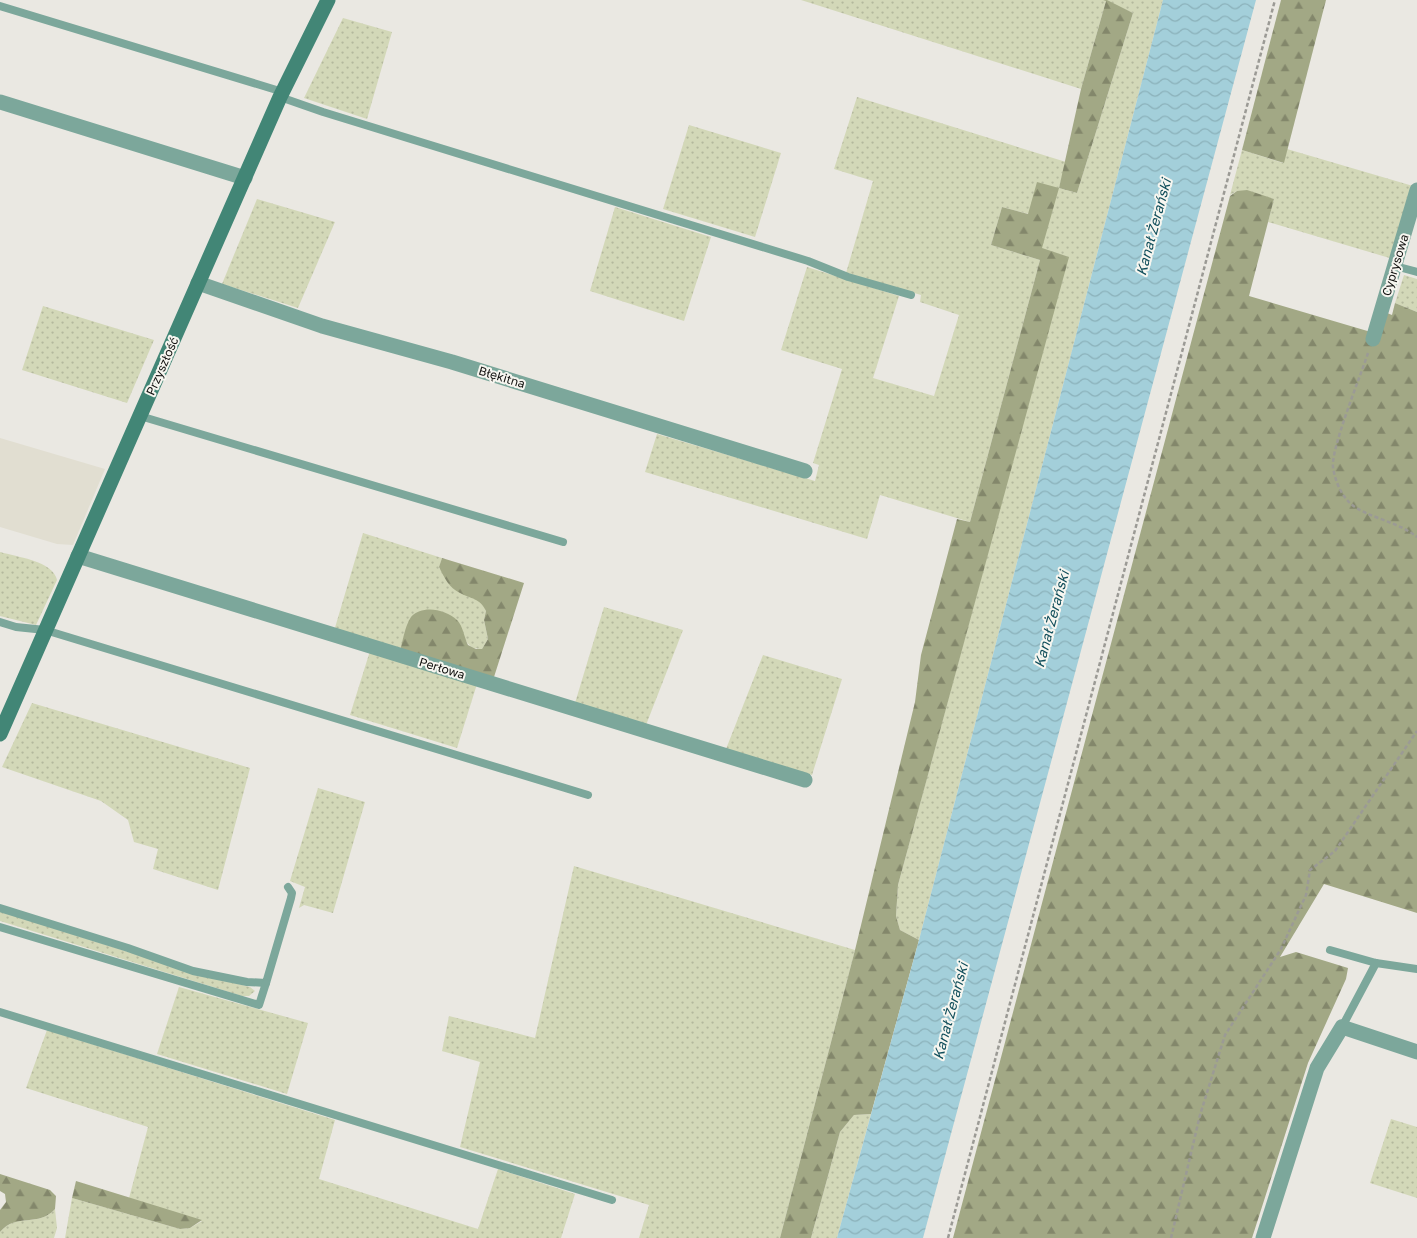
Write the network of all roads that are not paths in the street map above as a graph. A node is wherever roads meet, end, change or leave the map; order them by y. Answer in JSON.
{"nodes":[{"id":1,"x":328,"y":0,"type":"edge"},
{"id":2,"x":0,"y":6,"type":"edge"},
{"id":3,"x":282,"y":94,"type":"junction"},
{"id":4,"x":0,"y":102,"type":"edge"},
{"id":5,"x":245,"y":178,"type":"junction"},
{"id":6,"x":1417,"y":190,"type":"edge"},
{"id":7,"x":1395,"y":266,"type":"junction"},
{"id":8,"x":1417,"y":272,"type":"edge"},
{"id":9,"x":198,"y":283,"type":"junction"},
{"id":10,"x":911,"y":295,"type":"dead end"},
{"id":11,"x":1373,"y":339,"type":"road end"},
{"id":12,"x":140,"y":416,"type":"junction"},
{"id":13,"x":806,"y":470,"type":"dead end"},
{"id":14,"x":563,"y":542,"type":"dead end"},
{"id":15,"x":78,"y":556,"type":"junction"},
{"id":16,"x":0,"y":622,"type":"edge"},
{"id":17,"x":45,"y":630,"type":"junction"},
{"id":18,"x":0,"y":734,"type":"edge"},
{"id":19,"x":805,"y":780,"type":"dead end"},
{"id":20,"x":588,"y":795,"type":"dead end"},
{"id":21,"x":288,"y":886,"type":"dead end"},
{"id":22,"x":0,"y":908,"type":"edge"},
{"id":23,"x":0,"y":926,"type":"edge"},
{"id":24,"x":1330,"y":950,"type":"dead end"},
{"id":25,"x":1376,"y":963,"type":"junction"},
{"id":26,"x":1417,"y":969,"type":"edge"},
{"id":27,"x":266,"y":983,"type":"junction"},
{"id":28,"x":0,"y":1012,"type":"edge"},
{"id":29,"x":1342,"y":1027,"type":"junction"},
{"id":30,"x":1417,"y":1052,"type":"edge"},
{"id":31,"x":612,"y":1200,"type":"dead end"},
{"id":32,"x":1263,"y":1238,"type":"edge"}],
"edges":[{"from":1,"to":3,"type":"street","name":"Przyszłość"},
{"from":2,"to":3,"type":"lane"},
{"from":3,"to":5,"type":"street","name":"Przyszłość"},
{"from":3,"to":10,"type":"lane"},
{"from":4,"to":5,"type":"street"},
{"from":5,"to":9,"type":"street","name":"Przyszłość"},
{"from":6,"to":7,"type":"street","name":"Cyprysowa"},
{"from":7,"to":8,"type":"lane"},
{"from":7,"to":11,"type":"street","name":"Cyprysowa"},
{"from":9,"to":12,"type":"street","name":"Przyszłość"},
{"from":9,"to":13,"type":"street","name":"Błękitna"},
{"from":12,"to":14,"type":"lane"},
{"from":12,"to":15,"type":"street","name":"Przyszłość"},
{"from":15,"to":17,"type":"street","name":"Przyszłość"},
{"from":15,"to":19,"type":"street","name":"Perłowa"},
{"from":16,"to":17,"type":"lane"},
{"from":17,"to":18,"type":"street","name":"Przyszłość"},
{"from":17,"to":20,"type":"lane"},
{"from":21,"to":27,"type":"lane"},
{"from":22,"to":27,"type":"lane"},
{"from":23,"to":27,"type":"lane"},
{"from":24,"to":25,"type":"lane"},
{"from":25,"to":26,"type":"lane"},
{"from":25,"to":29,"type":"lane"},
{"from":28,"to":31,"type":"lane"},
{"from":29,"to":30,"type":"street"},
{"from":29,"to":32,"type":"street"}]}
